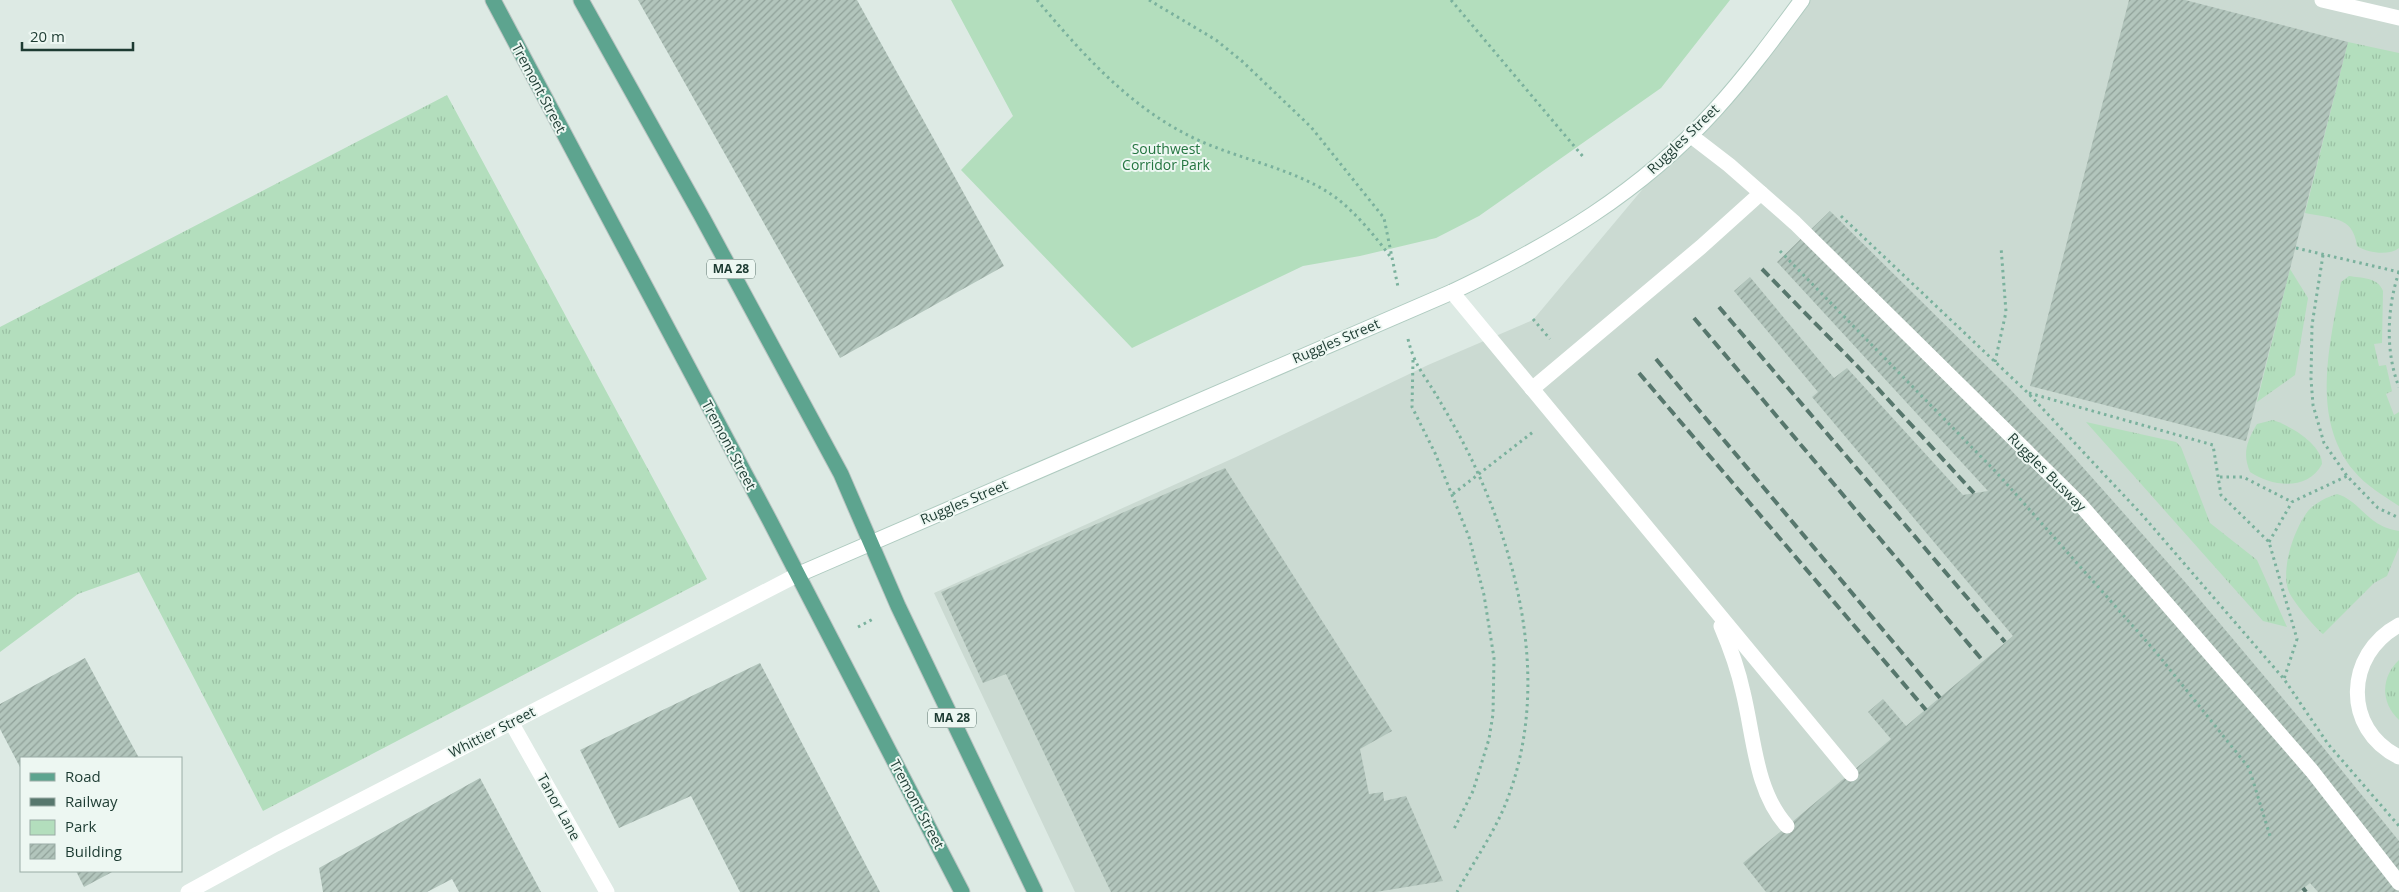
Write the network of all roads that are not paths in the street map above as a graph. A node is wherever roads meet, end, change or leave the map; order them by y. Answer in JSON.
{"nodes":[{"id":1,"x":493,"y":0,"type":"edge"},
{"id":2,"x":581,"y":0,"type":"edge"},
{"id":3,"x":1802,"y":0,"type":"edge"},
{"id":4,"x":2322,"y":0,"type":"edge"},
{"id":5,"x":2399,"y":18,"type":"edge"},
{"id":6,"x":1690,"y":135,"type":"junction"},
{"id":7,"x":1761,"y":193,"type":"junction"},
{"id":8,"x":1452,"y":292,"type":"junction"},
{"id":9,"x":1532,"y":389,"type":"junction"},
{"id":10,"x":871,"y":543,"type":"junction"},
{"id":11,"x":797,"y":575,"type":"junction"},
{"id":12,"x":1716,"y":613,"type":"junction"},
{"id":13,"x":2399,"y":625,"type":"edge"},
{"id":14,"x":511,"y":722,"type":"junction"},
{"id":15,"x":2399,"y":757,"type":"edge"},
{"id":16,"x":1851,"y":774,"type":"dead end"},
{"id":17,"x":1787,"y":826,"type":"dead end"},
{"id":18,"x":2399,"y":883,"type":"edge"},
{"id":19,"x":194,"y":891,"type":"edge"},
{"id":20,"x":607,"y":892,"type":"edge"},
{"id":21,"x":962,"y":892,"type":"edge"},
{"id":22,"x":1035,"y":892,"type":"edge"}],
"edges":[{"from":1,"to":11,"type":"main road","name":"Tremont Street"},
{"from":2,"to":10,"type":"main road","number":"MA 28"},
{"from":3,"to":6,"type":"main road","name":"Ruggles Street"},
{"from":4,"to":5,"type":"main road"},
{"from":6,"to":7,"type":"main road","name":"Ruggles Busway"},
{"from":6,"to":8,"type":"main road","name":"Ruggles Street"},
{"from":7,"to":9,"type":"main road"},
{"from":7,"to":18,"type":"main road","name":"Ruggles Busway"},
{"from":8,"to":9,"type":"main road"},
{"from":8,"to":10,"type":"main road","name":"Ruggles Street"},
{"from":9,"to":12,"type":"main road"},
{"from":10,"to":11,"type":"main road","name":"Ruggles Street"},
{"from":10,"to":22,"type":"main road","number":"MA 28"},
{"from":11,"to":14,"type":"main road","name":"Whittier Street"},
{"from":11,"to":21,"type":"main road","name":"Tremont Street"},
{"from":12,"to":16,"type":"main road"},
{"from":12,"to":17,"type":"main road"},
{"from":13,"to":15,"type":"main road"},
{"from":14,"to":19,"type":"main road","name":"Whittier Street"},
{"from":14,"to":20,"type":"main road","name":"Tanor Lane"}]}
